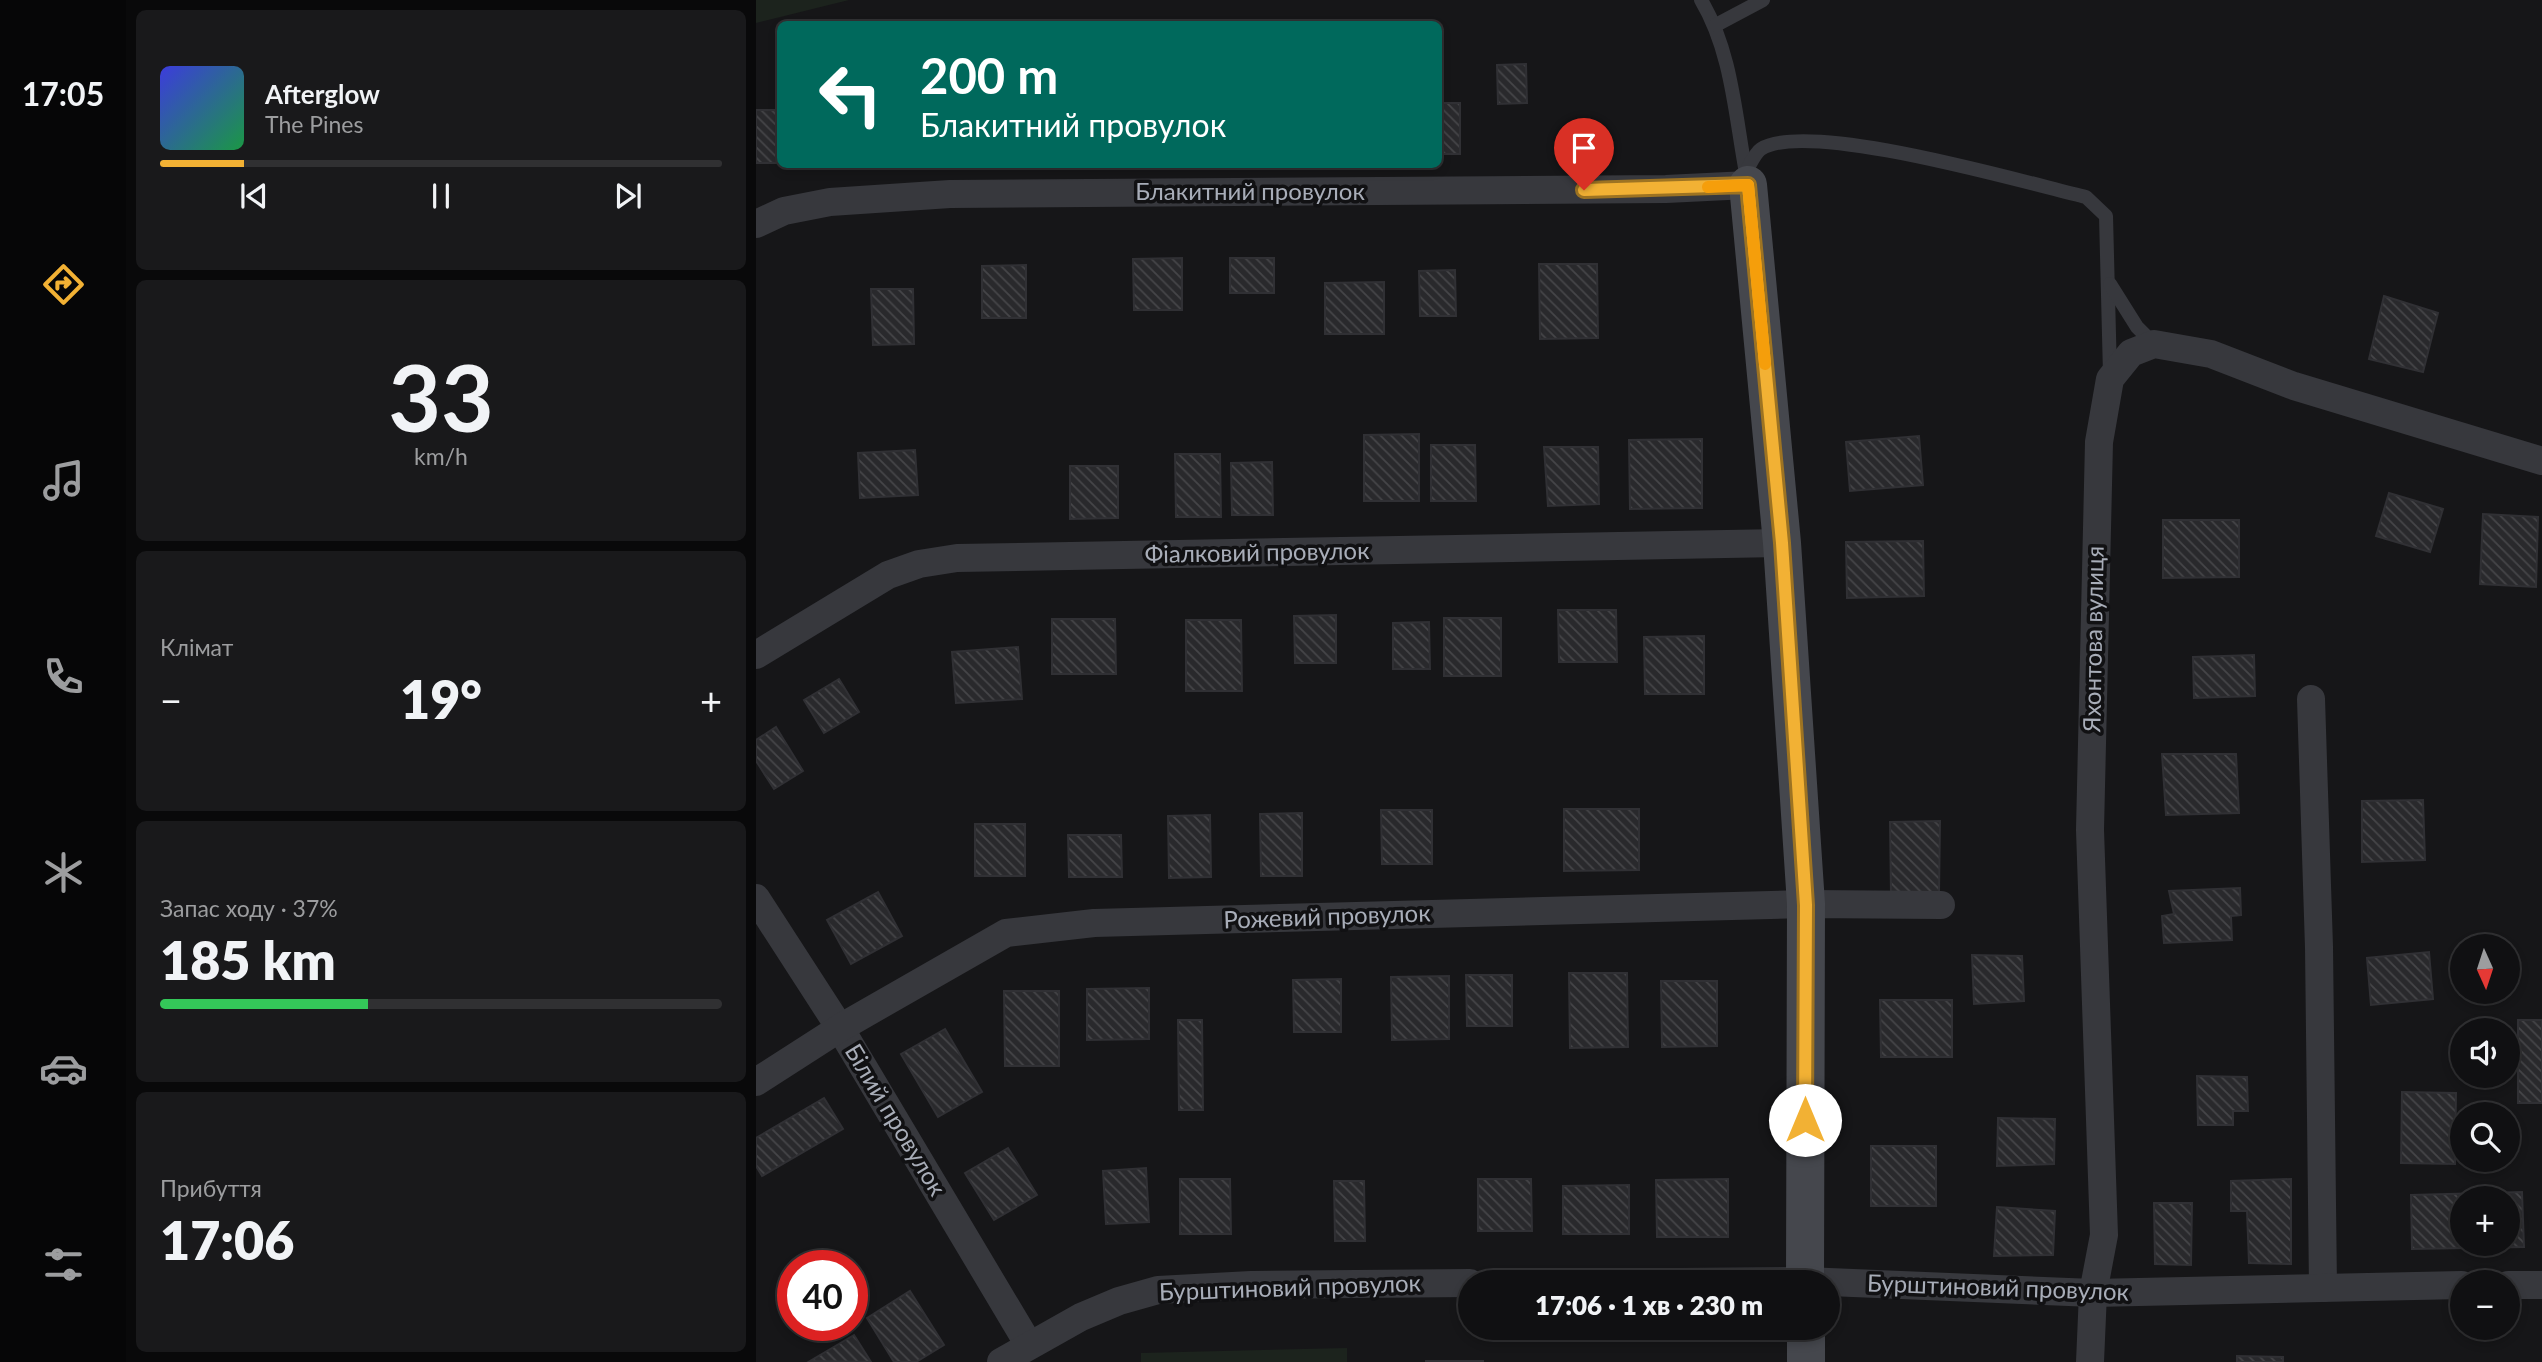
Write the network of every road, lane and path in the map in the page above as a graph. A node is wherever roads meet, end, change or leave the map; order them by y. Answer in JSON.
{"nodes":[{"id":1,"x":1701,"y":0,"type":"edge"},
{"id":2,"x":1763,"y":0,"type":"edge"},
{"id":3,"x":1716,"y":25,"type":"junction"},
{"id":4,"x":1747,"y":178,"type":"junction"},
{"id":5,"x":756,"y":224,"type":"edge"},
{"id":6,"x":2108,"y":281,"type":"junction"},
{"id":7,"x":2154,"y":344,"type":"junction"},
{"id":8,"x":2110,"y":379,"type":"junction"},
{"id":9,"x":2542,"y":461,"type":"edge"},
{"id":10,"x":1782,"y":543,"type":"junction"},
{"id":11,"x":756,"y":655,"type":"edge"},
{"id":12,"x":2311,"y":699,"type":"dead end"},
{"id":13,"x":756,"y":898,"type":"edge"},
{"id":14,"x":1806,"y":905,"type":"junction"},
{"id":15,"x":1941,"y":905,"type":"dead end"},
{"id":16,"x":840,"y":1028,"type":"junction"},
{"id":17,"x":756,"y":1082,"type":"edge"},
{"id":18,"x":1805,"y":1270,"type":"edge"},
{"id":19,"x":1458,"y":1283,"type":"edge"},
{"id":20,"x":1840,"y":1283,"type":"edge"},
{"id":21,"x":2520,"y":1285,"type":"edge"},
{"id":22,"x":2542,"y":1285,"type":"edge"},
{"id":23,"x":2450,"y":1286,"type":"edge"},
{"id":24,"x":2323,"y":1288,"type":"junction"},
{"id":25,"x":2093,"y":1293,"type":"junction"},
{"id":26,"x":1806,"y":1340,"type":"edge"},
{"id":27,"x":1029,"y":1345,"type":"junction"},
{"id":28,"x":1001,"y":1362,"type":"edge"},
{"id":29,"x":1806,"y":1362,"type":"edge"},
{"id":30,"x":2090,"y":1362,"type":"edge"}],
"edges":[{"from":1,"to":3,"type":"lane"},
{"from":2,"to":3,"type":"lane"},
{"from":3,"to":4,"type":"lane"},
{"from":4,"to":5,"type":"street","name":"Блакитний провулок"},
{"from":4,"to":6,"type":"lane"},
{"from":4,"to":10,"type":"street"},
{"from":6,"to":7,"type":"lane"},
{"from":6,"to":8,"type":"lane"},
{"from":7,"to":8,"type":"street"},
{"from":7,"to":9,"type":"street"},
{"from":8,"to":25,"type":"street","name":"Яхонтова вулиця"},
{"from":10,"to":11,"type":"street","name":"Фіалковий провулок"},
{"from":10,"to":14,"type":"street"},
{"from":12,"to":24,"type":"street"},
{"from":13,"to":16,"type":"street","name":"Білий провулок"},
{"from":14,"to":15,"type":"street","name":"Рожевий провулок"},
{"from":14,"to":16,"type":"street","name":"Рожевий провулок"},
{"from":14,"to":18,"type":"street"},
{"from":16,"to":17,"type":"street","name":"Рожевий провулок"},
{"from":16,"to":27,"type":"street","name":"Білий провулок"},
{"from":19,"to":27,"type":"street","name":"Бурштиновий провулок"},
{"from":20,"to":25,"type":"street","name":"Бурштиновий провулок"},
{"from":21,"to":22,"type":"street"},
{"from":23,"to":24,"type":"street","name":"Бурштиновий провулок"},
{"from":24,"to":25,"type":"street","name":"Бурштиновий провулок"},
{"from":25,"to":30,"type":"street","name":"Яхонтова вулиця"},
{"from":26,"to":29,"type":"street"},
{"from":27,"to":28,"type":"street","name":"Бурштиновий провулок"}]}
